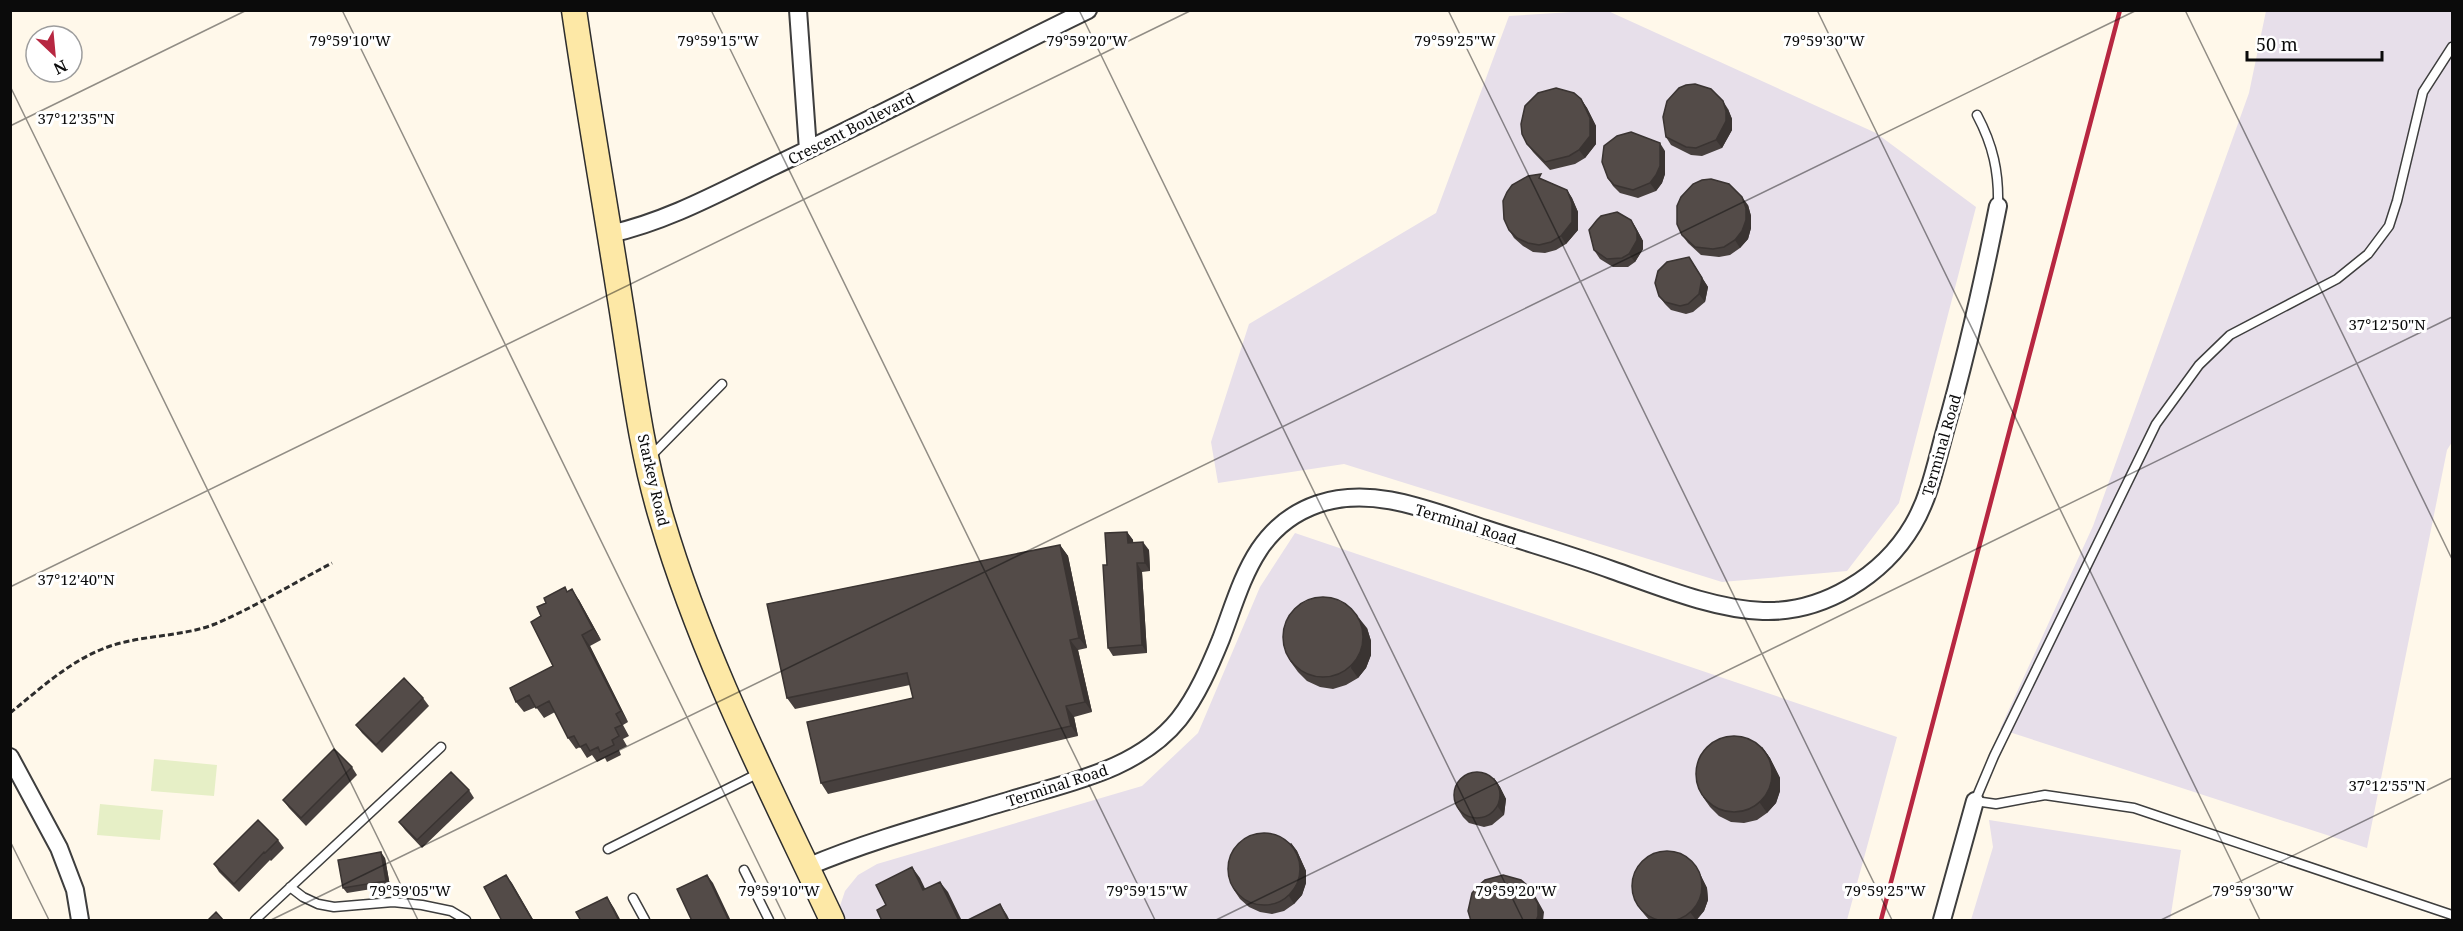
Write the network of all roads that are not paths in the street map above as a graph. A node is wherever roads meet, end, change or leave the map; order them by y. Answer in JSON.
{"nodes":[{"id":1,"x":574,"y":10,"type":"edge"},
{"id":2,"x":798,"y":10,"type":"edge"},
{"id":3,"x":1088,"y":10,"type":"edge"},
{"id":4,"x":1067,"y":16,"type":"edge"},
{"id":5,"x":2452,"y":46,"type":"edge"},
{"id":6,"x":1977,"y":115,"type":"dead end"},
{"id":7,"x":808,"y":150,"type":"junction"},
{"id":8,"x":1998,"y":206,"type":"joint"},
{"id":9,"x":610,"y":234,"type":"junction"},
{"id":10,"x":722,"y":384,"type":"dead end"},
{"id":11,"x":647,"y":459,"type":"junction"},
{"id":12,"x":441,"y":747,"type":"dead end"},
{"id":13,"x":10,"y":757,"type":"edge"},
{"id":14,"x":763,"y":771,"type":"junction"},
{"id":15,"x":1975,"y":801,"type":"junction"},
{"id":16,"x":608,"y":849,"type":"dead end"},
{"id":17,"x":807,"y":867,"type":"junction"},
{"id":18,"x":744,"y":870,"type":"dead end"},
{"id":19,"x":290,"y":886,"type":"junction"},
{"id":20,"x":633,"y":898,"type":"dead end"},
{"id":21,"x":2452,"y":915,"type":"edge"},
{"id":22,"x":80,"y":921,"type":"edge"},
{"id":23,"x":255,"y":921,"type":"edge"},
{"id":24,"x":466,"y":921,"type":"edge"},
{"id":25,"x":645,"y":921,"type":"edge"},
{"id":26,"x":769,"y":921,"type":"edge"},
{"id":27,"x":832,"y":921,"type":"edge"},
{"id":28,"x":1942,"y":921,"type":"edge"}],
"edges":[{"from":1,"to":9,"type":"main road","name":"Starkey Road"},
{"from":2,"to":7,"type":"street"},
{"from":3,"to":4,"type":"street","name":"Crescent Boulevard"},
{"from":4,"to":7,"type":"street","name":"Crescent Boulevard"},
{"from":5,"to":15,"type":"lane"},
{"from":6,"to":8,"type":"lane"},
{"from":7,"to":9,"type":"street","name":"Crescent Boulevard"},
{"from":8,"to":17,"type":"street","name":"Terminal Road"},
{"from":9,"to":11,"type":"main road","name":"Starkey Road"},
{"from":10,"to":11,"type":"lane"},
{"from":11,"to":14,"type":"main road","name":"Starkey Road"},
{"from":12,"to":19,"type":"lane"},
{"from":13,"to":22,"type":"street"},
{"from":14,"to":16,"type":"lane"},
{"from":14,"to":17,"type":"main road","name":"Starkey Road"},
{"from":15,"to":21,"type":"lane"},
{"from":15,"to":28,"type":"street"},
{"from":17,"to":27,"type":"main road","name":"Starkey Road"},
{"from":18,"to":26,"type":"lane"},
{"from":19,"to":23,"type":"lane"},
{"from":19,"to":24,"type":"lane"},
{"from":20,"to":25,"type":"lane"}]}
